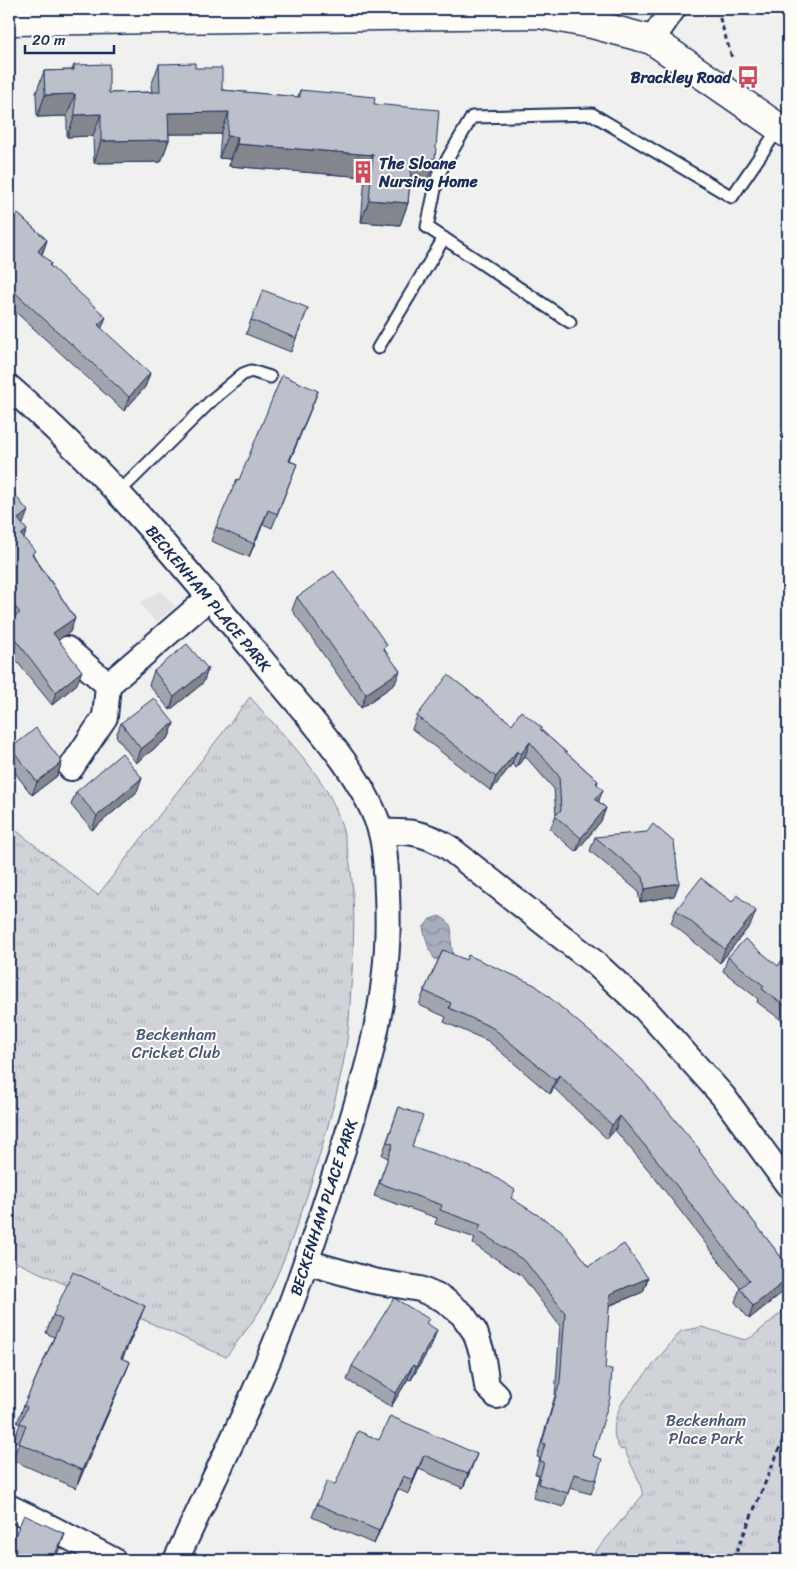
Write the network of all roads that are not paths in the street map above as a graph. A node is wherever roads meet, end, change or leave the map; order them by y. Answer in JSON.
{"nodes":[{"id":1,"x":673,"y":9,"type":"edge"},
{"id":2,"x":9,"y":21,"type":"edge"},
{"id":3,"x":652,"y":40,"type":"junction"},
{"id":4,"x":784,"y":131,"type":"edge"},
{"id":5,"x":444,"y":238,"type":"junction"},
{"id":6,"x":570,"y":322,"type":"dead end"},
{"id":7,"x":378,"y":348,"type":"dead end"},
{"id":8,"x":270,"y":377,"type":"dead end"},
{"id":9,"x":9,"y":387,"type":"edge"},
{"id":10,"x":118,"y":493,"type":"junction"},
{"id":11,"x":210,"y":597,"type":"junction"},
{"id":12,"x":67,"y":649,"type":"edge"},
{"id":13,"x":108,"y":685,"type":"junction"},
{"id":14,"x":71,"y":768,"type":"dead end"},
{"id":15,"x":381,"y":832,"type":"junction"},
{"id":16,"x":788,"y":1185,"type":"edge"},
{"id":17,"x":306,"y":1262,"type":"junction"},
{"id":18,"x":496,"y":1396,"type":"dead end"},
{"id":19,"x":9,"y":1507,"type":"edge"},
{"id":20,"x":112,"y":1560,"type":"edge"},
{"id":21,"x":176,"y":1560,"type":"edge"}],
"edges":[{"from":1,"to":3,"type":"street"},
{"from":2,"to":3,"type":"main road"},
{"from":3,"to":4,"type":"main road"},
{"from":4,"to":5,"type":"lane"},
{"from":5,"to":6,"type":"lane"},
{"from":5,"to":7,"type":"lane"},
{"from":8,"to":10,"type":"lane"},
{"from":9,"to":10,"type":"street","name":"BECKENHAM PLACE PARK"},
{"from":10,"to":11,"type":"street","name":"BECKENHAM PLACE PARK"},
{"from":11,"to":13,"type":"street"},
{"from":11,"to":15,"type":"street","name":"BECKENHAM PLACE PARK"},
{"from":12,"to":13,"type":"street"},
{"from":13,"to":14,"type":"street"},
{"from":15,"to":16,"type":"street"},
{"from":15,"to":17,"type":"street","name":"BECKENHAM PLACE PARK"},
{"from":17,"to":18,"type":"street"},
{"from":17,"to":21,"type":"street","name":"BECKENHAM PLACE PARK"},
{"from":19,"to":20,"type":"street"}]}
